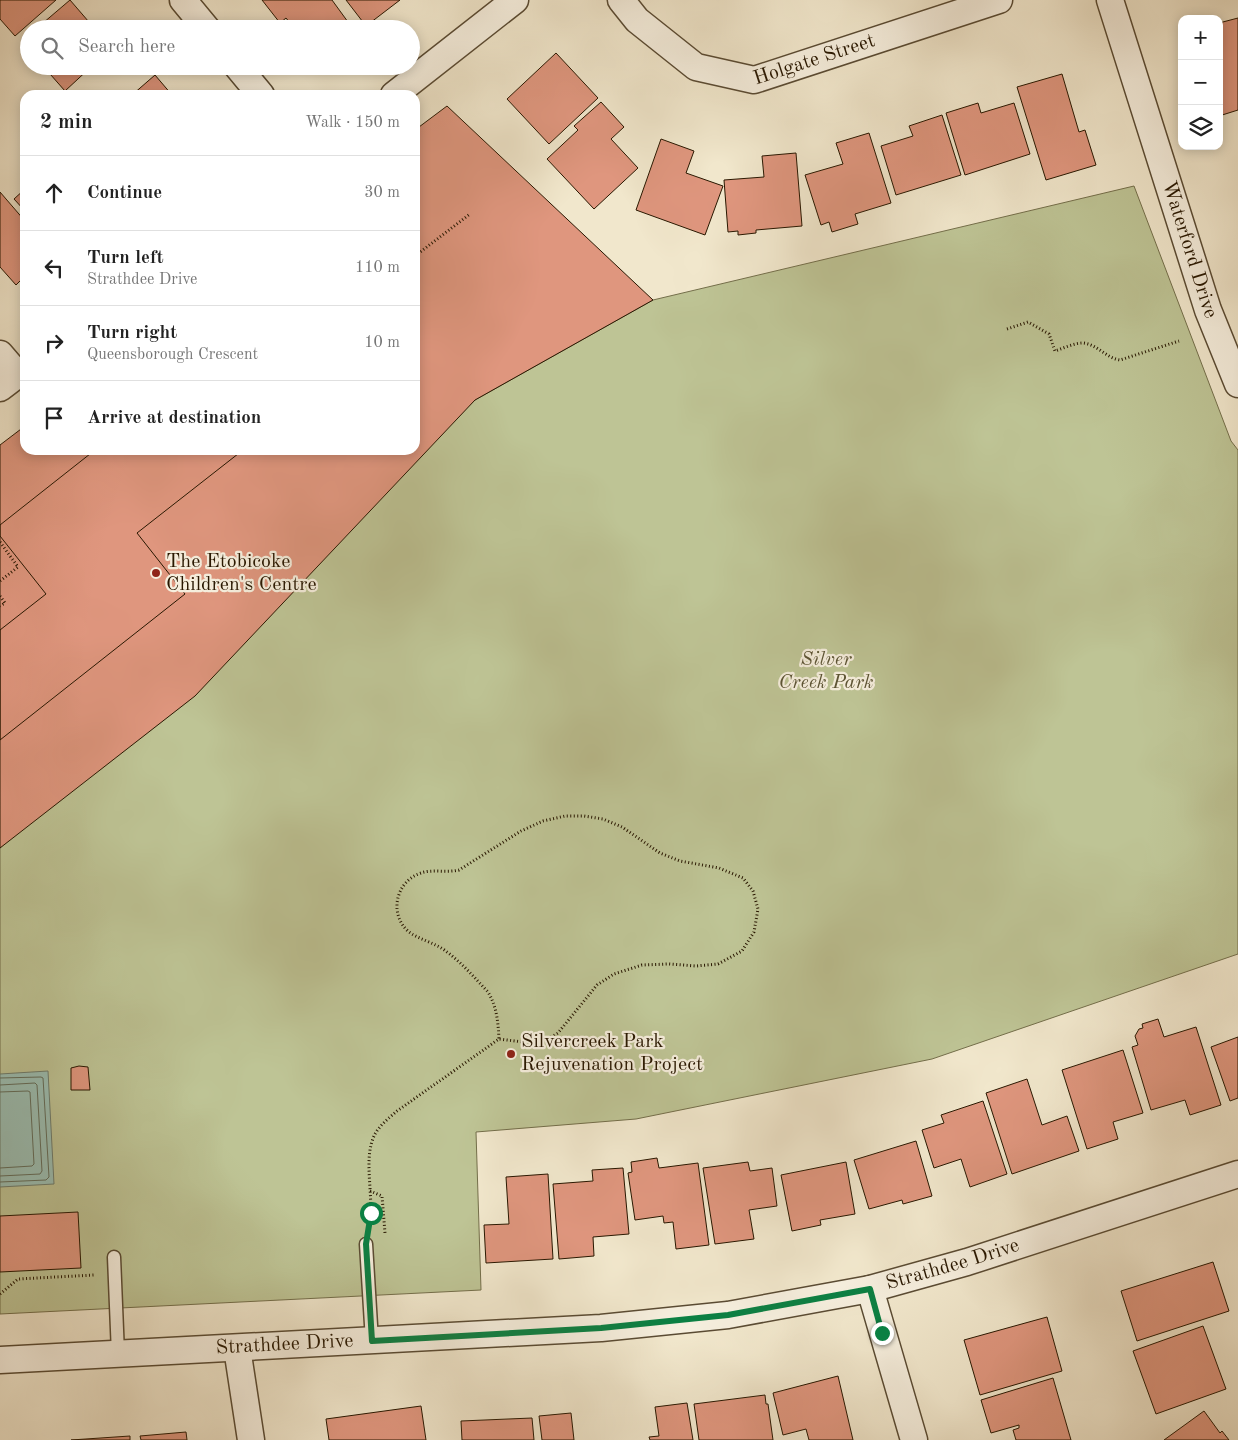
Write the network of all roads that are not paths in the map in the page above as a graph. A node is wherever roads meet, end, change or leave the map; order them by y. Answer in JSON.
{"nodes":[{"id":1,"x":183,"y":0,"type":"edge"},
{"id":2,"x":516,"y":0,"type":"edge"},
{"id":3,"x":621,"y":0,"type":"edge"},
{"id":4,"x":999,"y":0,"type":"edge"},
{"id":5,"x":1110,"y":0,"type":"edge"},
{"id":6,"x":200,"y":20,"type":"edge"},
{"id":7,"x":245,"y":75,"type":"edge"},
{"id":8,"x":420,"y":75,"type":"edge"},
{"id":9,"x":420,"y":75,"type":"edge"},
{"id":10,"x":257,"y":90,"type":"edge"},
{"id":11,"x":400,"y":90,"type":"edge"},
{"id":12,"x":0,"y":354,"type":"edge"},
{"id":13,"x":14,"y":377,"type":"edge"},
{"id":14,"x":1238,"y":384,"type":"edge"},
{"id":15,"x":1238,"y":1174,"type":"edge"},
{"id":16,"x":366,"y":1244,"type":"road end"},
{"id":17,"x":114,"y":1258,"type":"dead end"},
{"id":18,"x":870,"y":1289,"type":"junction"},
{"id":19,"x":372,"y":1341,"type":"junction"},
{"id":20,"x":237,"y":1348,"type":"junction"},
{"id":21,"x":118,"y":1354,"type":"junction"},
{"id":22,"x":0,"y":1360,"type":"edge"},
{"id":23,"x":251,"y":1440,"type":"edge"},
{"id":24,"x":914,"y":1440,"type":"edge"}],
"edges":[{"from":1,"to":6,"type":"street"},
{"from":2,"to":9,"type":"street"},
{"from":3,"to":4,"type":"street","name":"Holgate Street"},
{"from":5,"to":14,"type":"street","name":"Waterford Drive"},
{"from":7,"to":10,"type":"street"},
{"from":8,"to":11,"type":"street"},
{"from":12,"to":13,"type":"street"},
{"from":15,"to":18,"type":"street","name":"Strathdee Drive"},
{"from":16,"to":19,"type":"lane"},
{"from":17,"to":21,"type":"lane"},
{"from":18,"to":19,"type":"street","name":"Strathdee Drive"},
{"from":18,"to":24,"type":"street"},
{"from":19,"to":20,"type":"street","name":"Strathdee Drive"},
{"from":20,"to":21,"type":"street","name":"Strathdee Drive"},
{"from":20,"to":23,"type":"street"},
{"from":21,"to":22,"type":"street","name":"Strathdee Drive"}]}
